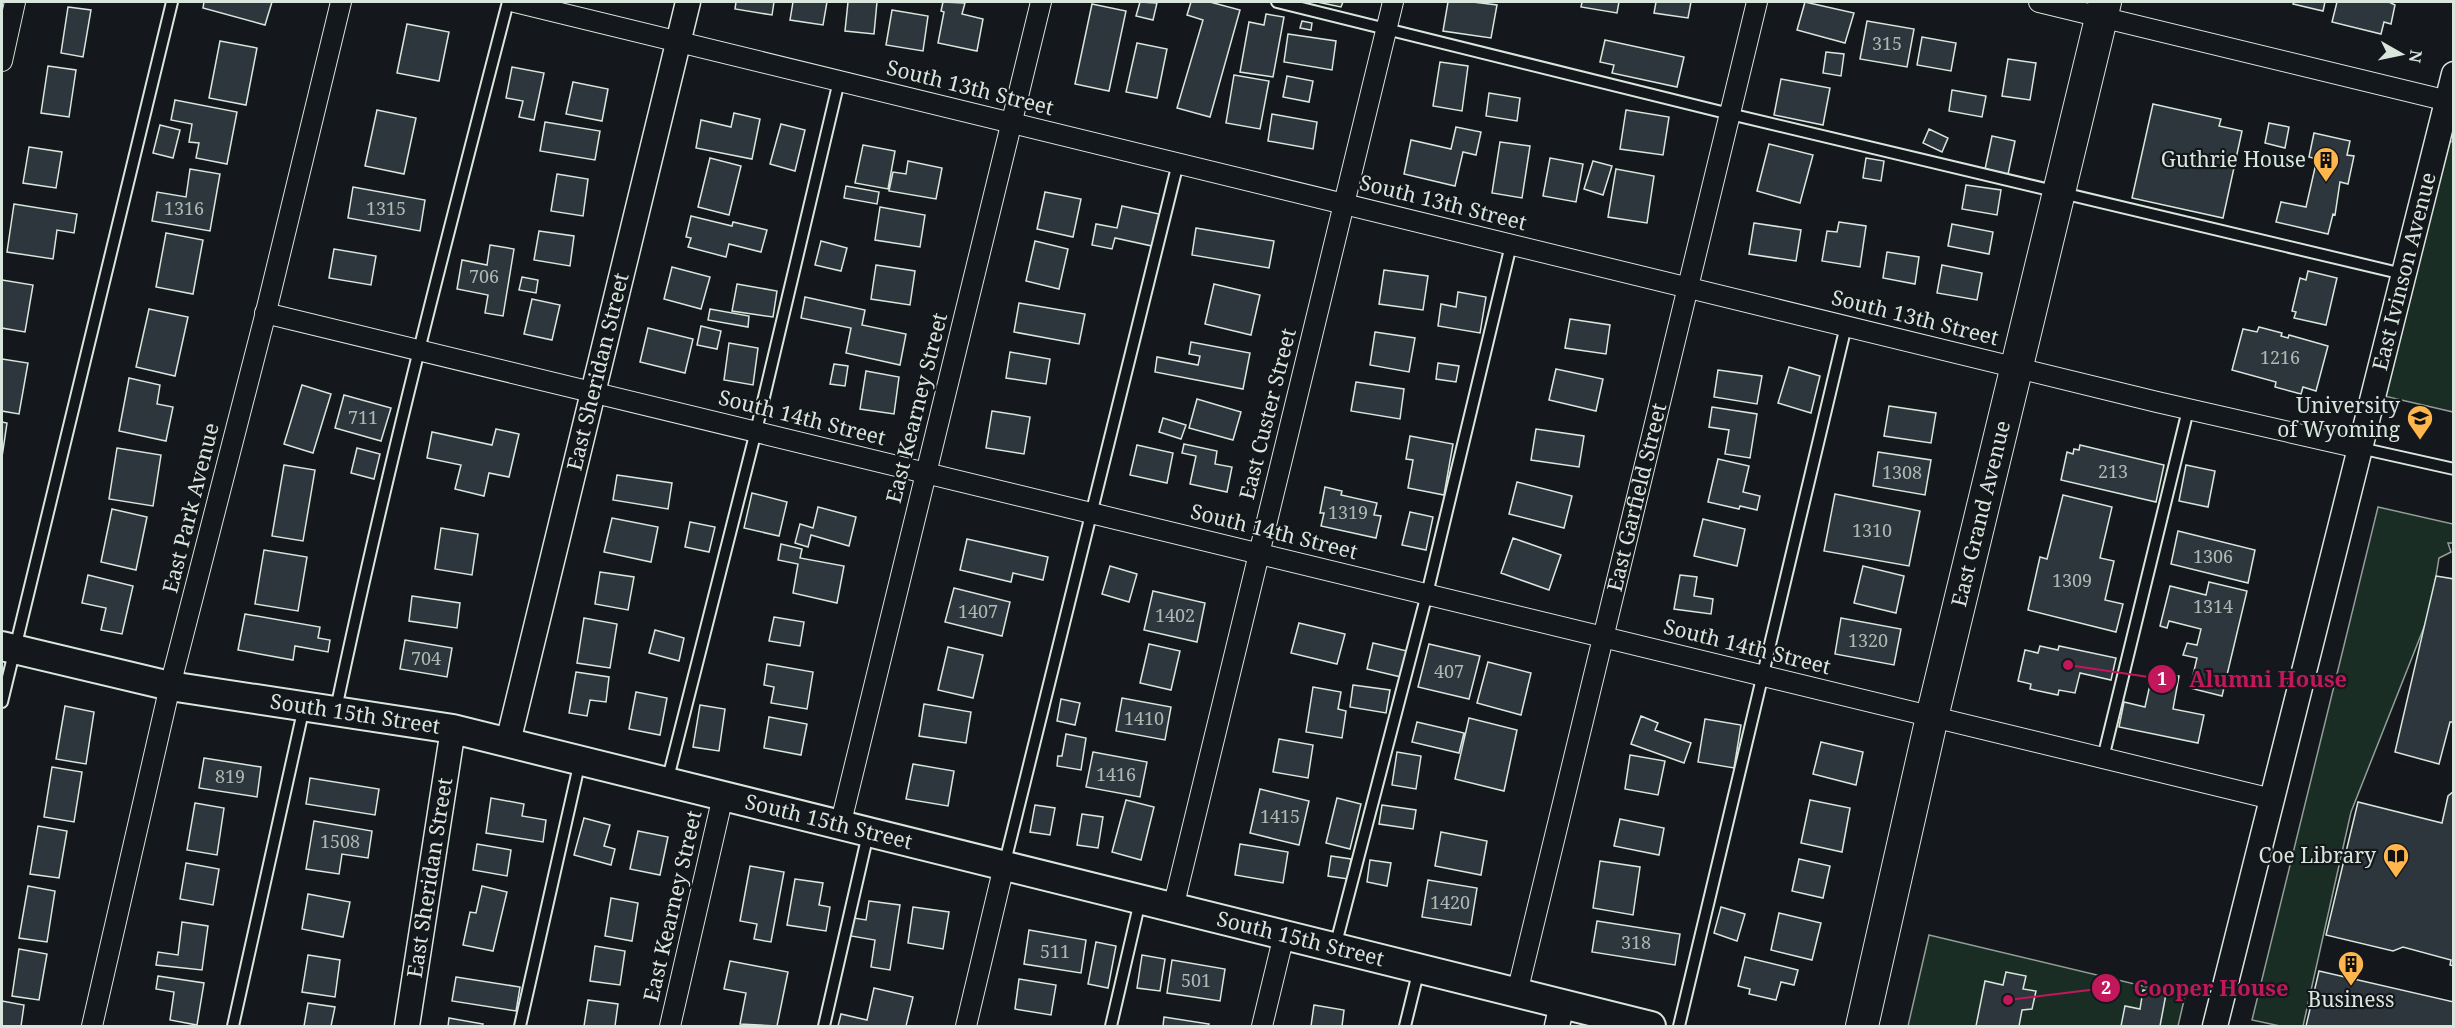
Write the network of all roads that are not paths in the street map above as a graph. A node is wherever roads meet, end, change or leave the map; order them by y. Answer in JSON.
{"nodes":[{"id":1,"x":15,"y":2,"type":"edge"},
{"id":2,"x":172,"y":2,"type":"edge"},
{"id":3,"x":341,"y":2,"type":"edge"},
{"id":4,"x":508,"y":2,"type":"edge"},
{"id":5,"x":515,"y":2,"type":"edge"},
{"id":6,"x":688,"y":2,"type":"edge"},
{"id":7,"x":1041,"y":2,"type":"edge"},
{"id":8,"x":1277,"y":2,"type":"edge"},
{"id":9,"x":1393,"y":2,"type":"edge"},
{"id":10,"x":1757,"y":2,"type":"edge"},
{"id":11,"x":2040,"y":2,"type":"edge"},
{"id":12,"x":550,"y":6,"type":"edge"},
{"id":13,"x":2103,"y":9,"type":"edge"},
{"id":14,"x":1387,"y":28,"type":"junction"},
{"id":15,"x":678,"y":41,"type":"junction"},
{"id":16,"x":2,"y":61,"type":"edge"},
{"id":17,"x":2454,"y":74,"type":"edge"},
{"id":18,"x":839,"y":81,"type":"junction"},
{"id":19,"x":2451,"y":101,"type":"edge"},
{"id":20,"x":1730,"y":114,"type":"junction"},
{"id":21,"x":1012,"y":123,"type":"junction"},
{"id":22,"x":1178,"y":163,"type":"junction"},
{"id":23,"x":2058,"y":192,"type":"junction"},
{"id":24,"x":1344,"y":204,"type":"junction"},
{"id":25,"x":1511,"y":245,"type":"junction"},
{"id":26,"x":2403,"y":274,"type":"junction"},
{"id":27,"x":1688,"y":288,"type":"junction"},
{"id":28,"x":265,"y":313,"type":"junction"},
{"id":29,"x":1846,"y":326,"type":"junction"},
{"id":30,"x":418,"y":350,"type":"junction"},
{"id":31,"x":2017,"y":368,"type":"junction"},
{"id":32,"x":593,"y":392,"type":"junction"},
{"id":33,"x":2188,"y":410,"type":"junction"},
{"id":34,"x":756,"y":431,"type":"junction"},
{"id":35,"x":2359,"y":448,"type":"junction"},
{"id":36,"x":2454,"y":469,"type":"edge"},
{"id":37,"x":926,"y":473,"type":"junction"},
{"id":38,"x":1090,"y":513,"type":"junction"},
{"id":39,"x":1259,"y":554,"type":"junction"},
{"id":40,"x":1427,"y":594,"type":"junction"},
{"id":41,"x":1603,"y":637,"type":"junction"},
{"id":42,"x":8,"y":647,"type":"edge"},
{"id":43,"x":1763,"y":676,"type":"junction"},
{"id":44,"x":170,"y":686,"type":"junction"},
{"id":45,"x":2,"y":702,"type":"edge"},
{"id":46,"x":304,"y":706,"type":"junction"},
{"id":47,"x":336,"y":711,"type":"junction"},
{"id":48,"x":1932,"y":717,"type":"junction"},
{"id":49,"x":453,"y":729,"type":"junction"},
{"id":50,"x":508,"y":742,"type":"junction"},
{"id":51,"x":2103,"y":758,"type":"junction"},
{"id":52,"x":580,"y":760,"type":"junction"},
{"id":53,"x":668,"y":782,"type":"junction"},
{"id":54,"x":723,"y":796,"type":"junction"},
{"id":55,"x":2272,"y":799,"type":"junction"},
{"id":56,"x":840,"y":826,"type":"junction"},
{"id":57,"x":869,"y":833,"type":"junction"},
{"id":58,"x":1004,"y":866,"type":"junction"},
{"id":59,"x":1140,"y":899,"type":"junction"},
{"id":60,"x":1173,"y":908,"type":"junction"},
{"id":61,"x":1284,"y":935,"type":"junction"},
{"id":62,"x":1334,"y":948,"type":"junction"},
{"id":63,"x":1419,"y":969,"type":"junction"},
{"id":64,"x":1517,"y":993,"type":"junction"},
{"id":65,"x":1560,"y":1015,"type":"edge"},
{"id":66,"x":92,"y":1026,"type":"edge"},
{"id":67,"x":233,"y":1026,"type":"edge"},
{"id":68,"x":407,"y":1026,"type":"edge"},
{"id":69,"x":520,"y":1026,"type":"edge"},
{"id":70,"x":670,"y":1026,"type":"edge"},
{"id":71,"x":824,"y":1026,"type":"edge"},
{"id":72,"x":966,"y":1026,"type":"edge"},
{"id":73,"x":1111,"y":1026,"type":"edge"},
{"id":74,"x":1262,"y":1026,"type":"edge"},
{"id":75,"x":1405,"y":1026,"type":"edge"},
{"id":76,"x":1651,"y":1026,"type":"edge"},
{"id":77,"x":1679,"y":1026,"type":"edge"},
{"id":78,"x":1862,"y":1026,"type":"edge"},
{"id":79,"x":2215,"y":1026,"type":"edge"}],
"edges":[{"from":1,"to":16,"type":"street"},
{"from":2,"to":42,"type":"lane"},
{"from":3,"to":28,"type":"street","name":"East Park Avenue"},
{"from":4,"to":30,"type":"lane"},
{"from":5,"to":12,"type":"street","name":"South 13th Street"},
{"from":6,"to":15,"type":"street","name":"East Sheridan Street"},
{"from":7,"to":21,"type":"street","name":"East Kearney Street"},
{"from":8,"to":14,"type":"lane"},
{"from":9,"to":14,"type":"street","name":"East Custer Street"},
{"from":10,"to":20,"type":"street","name":"East Garfield Street"},
{"from":11,"to":13,"type":"street"},
{"from":12,"to":15,"type":"street","name":"South 13th Street"},
{"from":13,"to":19,"type":"street"},
{"from":13,"to":23,"type":"main road","name":"East Grand Avenue"},
{"from":14,"to":20,"type":"lane"},
{"from":14,"to":24,"type":"street","name":"East Custer Street"},
{"from":15,"to":18,"type":"street","name":"South 13th Street"},
{"from":15,"to":32,"type":"street","name":"East Sheridan Street"},
{"from":17,"to":19,"type":"street","name":"East Ivinson Avenue"},
{"from":18,"to":21,"type":"street","name":"South 13th Street"},
{"from":18,"to":34,"type":"lane"},
{"from":19,"to":26,"type":"street","name":"East Ivinson Avenue"},
{"from":20,"to":23,"type":"lane"},
{"from":20,"to":27,"type":"street","name":"East Garfield Street"},
{"from":21,"to":22,"type":"street","name":"South 13th Street"},
{"from":21,"to":37,"type":"street","name":"East Kearney Street"},
{"from":22,"to":24,"type":"street","name":"South 13th Street"},
{"from":22,"to":38,"type":"lane"},
{"from":23,"to":26,"type":"lane"},
{"from":23,"to":31,"type":"main road","name":"East Grand Avenue"},
{"from":24,"to":25,"type":"street","name":"South 13th Street"},
{"from":24,"to":39,"type":"street","name":"East Custer Street"},
{"from":25,"to":27,"type":"street","name":"South 13th Street"},
{"from":25,"to":40,"type":"lane"},
{"from":26,"to":35,"type":"street","name":"East Ivinson Avenue"},
{"from":27,"to":29,"type":"street","name":"South 13th Street"},
{"from":27,"to":41,"type":"street","name":"East Garfield Street"},
{"from":28,"to":30,"type":"street","name":"South 14th Street"},
{"from":28,"to":44,"type":"street","name":"East Park Avenue"},
{"from":29,"to":31,"type":"street","name":"South 13th Street"},
{"from":29,"to":43,"type":"lane"},
{"from":30,"to":32,"type":"street","name":"South 14th Street"},
{"from":30,"to":47,"type":"lane"},
{"from":31,"to":33,"type":"street","name":"South 13th Street"},
{"from":31,"to":48,"type":"main road","name":"East Grand Avenue"},
{"from":32,"to":34,"type":"street","name":"South 14th Street"},
{"from":32,"to":50,"type":"street","name":"East Sheridan Street"},
{"from":33,"to":35,"type":"street","name":"South 13th Street"},
{"from":33,"to":51,"type":"lane"},
{"from":34,"to":37,"type":"street","name":"South 14th Street"},
{"from":34,"to":53,"type":"lane"},
{"from":35,"to":36,"type":"lane"},
{"from":35,"to":55,"type":"street","name":"East Ivinson Avenue"},
{"from":37,"to":38,"type":"street","name":"South 14th Street"},
{"from":37,"to":56,"type":"street","name":"East Kearney Street"},
{"from":38,"to":39,"type":"street","name":"South 14th Street"},
{"from":38,"to":58,"type":"lane"},
{"from":39,"to":40,"type":"street","name":"South 14th Street"},
{"from":39,"to":60,"type":"street","name":"East Custer Street"},
{"from":40,"to":41,"type":"street","name":"South 14th Street"},
{"from":40,"to":62,"type":"lane"},
{"from":41,"to":43,"type":"street","name":"South 14th Street"},
{"from":41,"to":64,"type":"street","name":"East Garfield Street"},
{"from":42,"to":44,"type":"main road","name":"South 15th Street"},
{"from":42,"to":45,"type":"lane"},
{"from":43,"to":48,"type":"street","name":"South 14th Street"},
{"from":43,"to":77,"type":"lane"},
{"from":44,"to":46,"type":"main road","name":"South 15th Street"},
{"from":44,"to":66,"type":"street","name":"East Park Avenue"},
{"from":46,"to":47,"type":"main road","name":"South 15th Street"},
{"from":46,"to":67,"type":"lane"},
{"from":47,"to":49,"type":"main road","name":"South 15th Street"},
{"from":48,"to":51,"type":"street","name":"South 14th Street"},
{"from":48,"to":78,"type":"main road","name":"East Grand Avenue"},
{"from":49,"to":50,"type":"main road","name":"South 15th Street"},
{"from":49,"to":68,"type":"street","name":"East Sheridan Street"},
{"from":50,"to":52,"type":"main road","name":"South 15th Street"},
{"from":51,"to":55,"type":"street","name":"South 14th Street"},
{"from":52,"to":53,"type":"main road","name":"South 15th Street"},
{"from":52,"to":69,"type":"lane"},
{"from":53,"to":54,"type":"main road","name":"South 15th Street"},
{"from":54,"to":56,"type":"main road","name":"South 15th Street"},
{"from":54,"to":70,"type":"street","name":"East Kearney Street"},
{"from":55,"to":79,"type":"street","name":"East Ivinson Avenue"},
{"from":56,"to":57,"type":"main road","name":"South 15th Street"},
{"from":57,"to":58,"type":"main road","name":"South 15th Street"},
{"from":57,"to":71,"type":"lane"},
{"from":58,"to":59,"type":"main road","name":"South 15th Street"},
{"from":58,"to":72,"type":"street"},
{"from":59,"to":60,"type":"main road","name":"South 15th Street"},
{"from":59,"to":73,"type":"lane"},
{"from":60,"to":61,"type":"main road","name":"South 15th Street"},
{"from":61,"to":62,"type":"main road","name":"South 15th Street"},
{"from":61,"to":74,"type":"street"},
{"from":62,"to":63,"type":"main road","name":"South 15th Street"},
{"from":63,"to":64,"type":"main road","name":"South 15th Street"},
{"from":63,"to":75,"type":"lane"},
{"from":64,"to":65,"type":"main road","name":"South 15th Street"},
{"from":65,"to":76,"type":"main road","name":"South 15th Street"}]}
